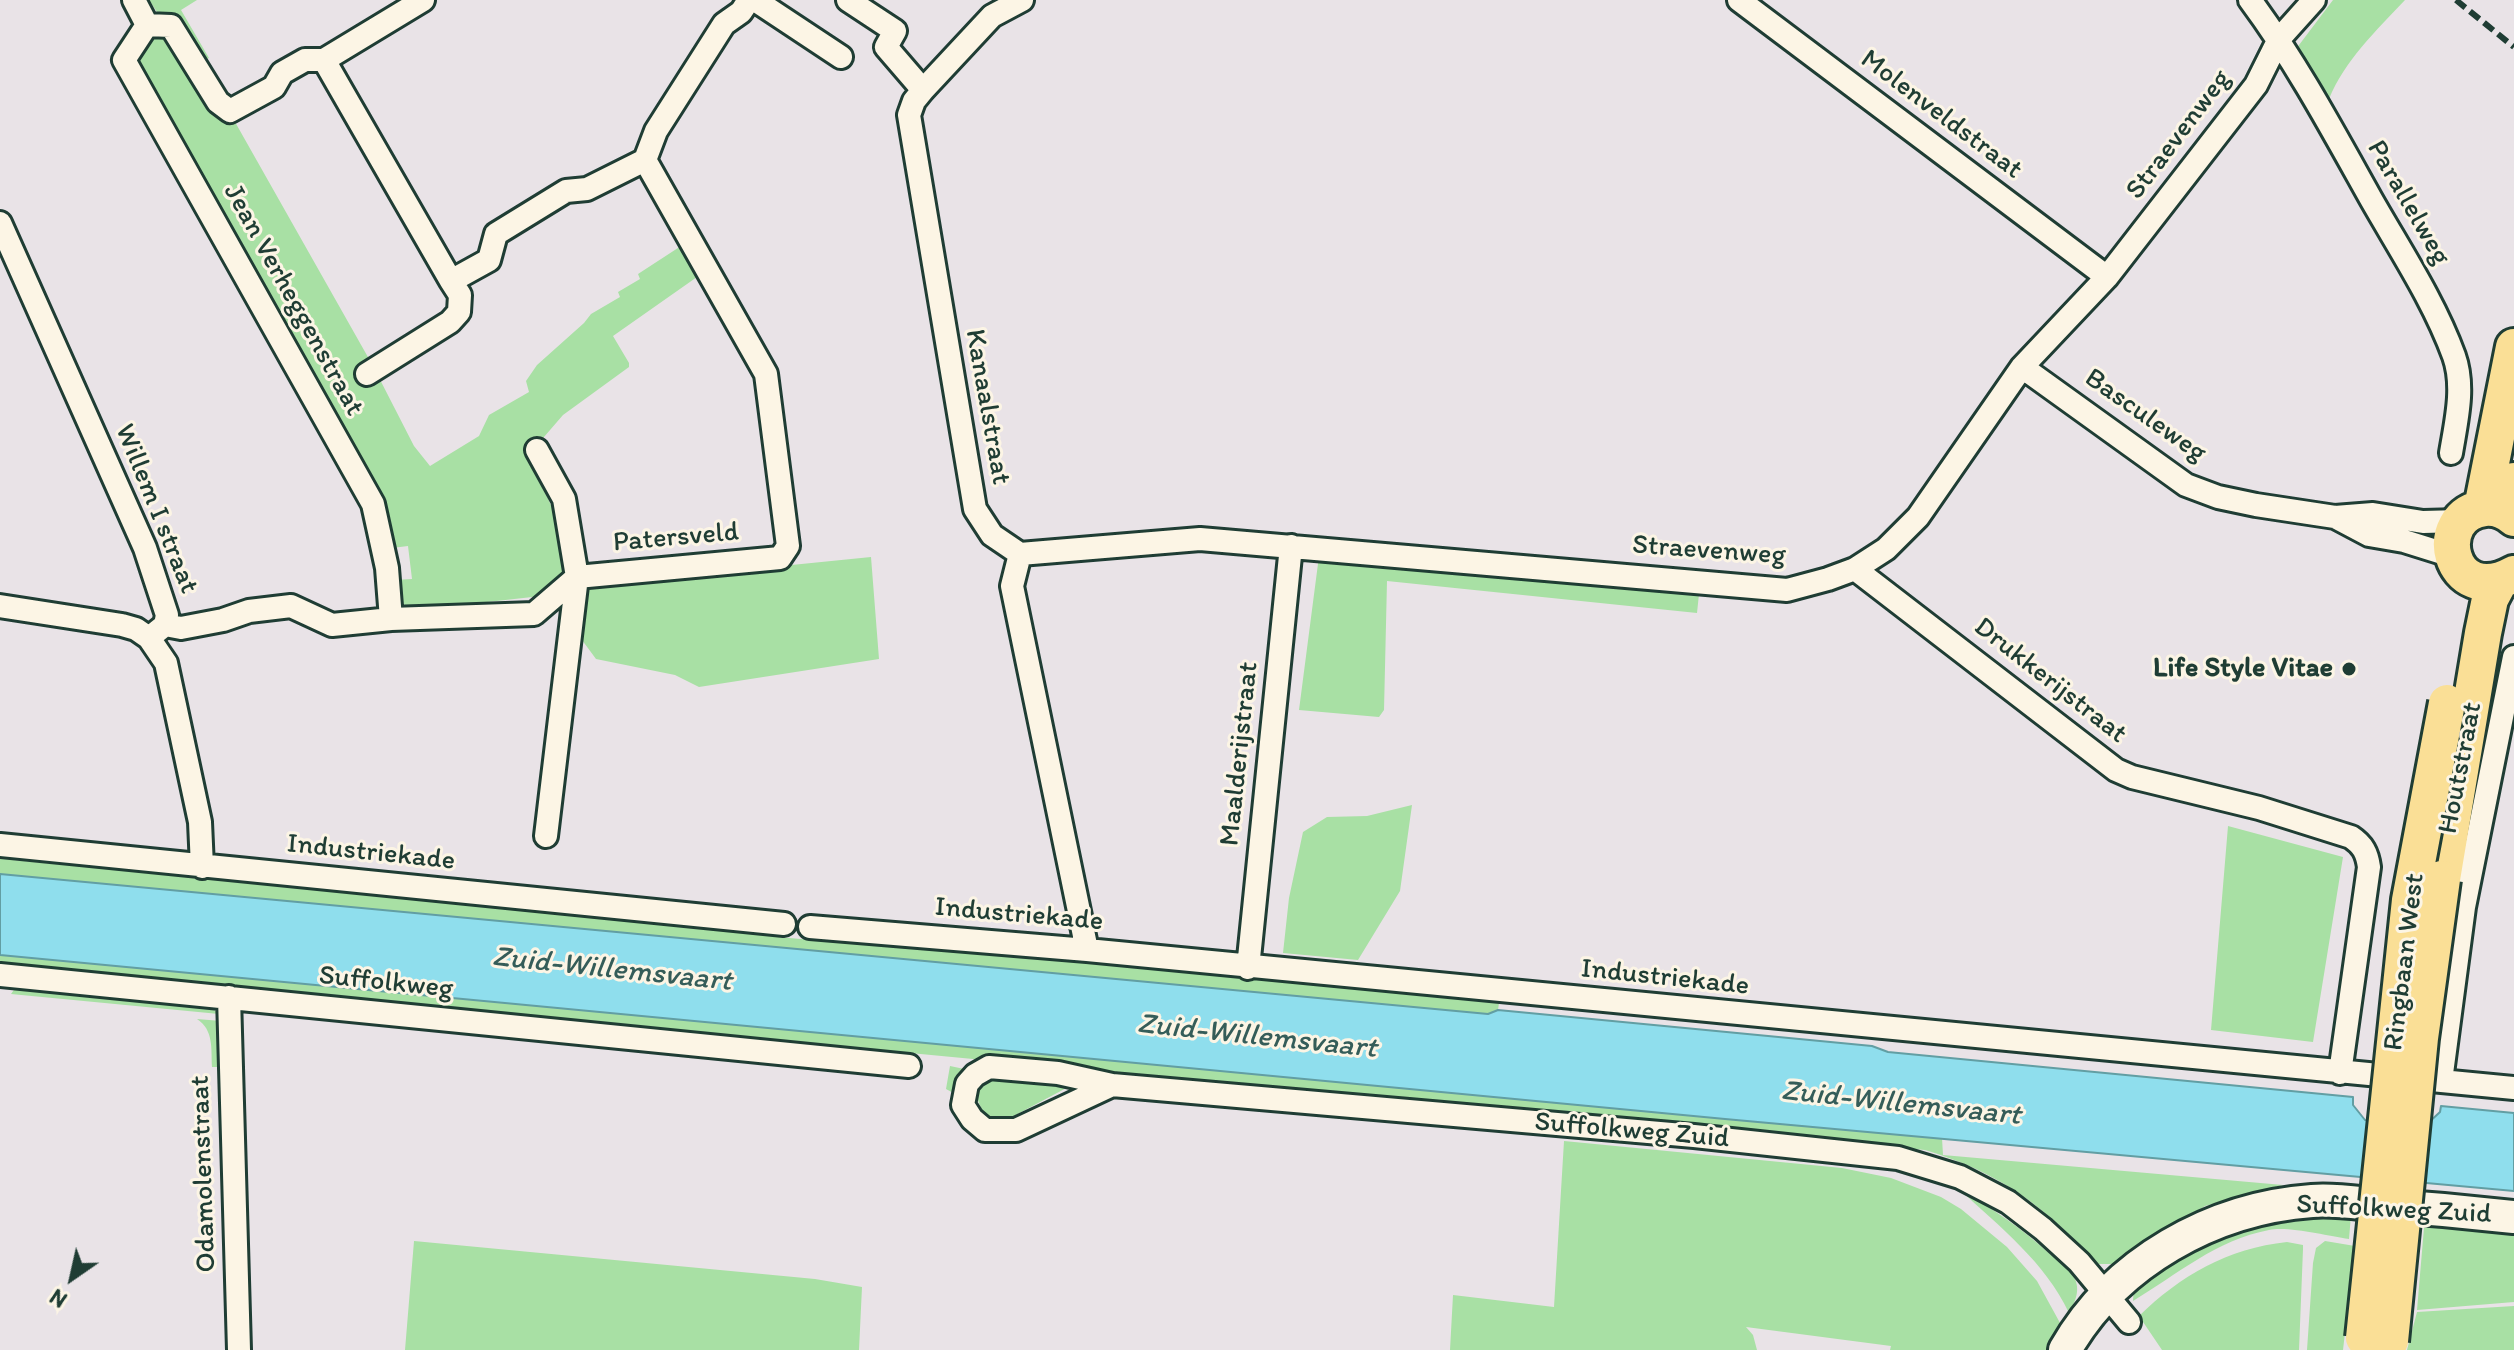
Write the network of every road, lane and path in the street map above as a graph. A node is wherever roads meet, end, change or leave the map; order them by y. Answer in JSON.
{"nodes":[{"id":1,"x":134,"y":0,"type":"edge"},
{"id":2,"x":423,"y":0,"type":"edge"},
{"id":3,"x":752,"y":0,"type":"edge"},
{"id":4,"x":848,"y":0,"type":"edge"},
{"id":5,"x":1022,"y":0,"type":"edge"},
{"id":6,"x":1739,"y":0,"type":"edge"},
{"id":7,"x":2250,"y":0,"type":"edge"},
{"id":8,"x":2314,"y":0,"type":"edge"},
{"id":9,"x":147,"y":25,"type":"junction"},
{"id":10,"x":2279,"y":39,"type":"junction"},
{"id":11,"x":841,"y":57,"type":"dead end"},
{"id":12,"x":324,"y":60,"type":"junction"},
{"id":13,"x":923,"y":90,"type":"junction"},
{"id":14,"x":645,"y":160,"type":"junction"},
{"id":15,"x":0,"y":223,"type":"edge"},
{"id":16,"x":2107,"y":277,"type":"junction"},
{"id":17,"x":451,"y":281,"type":"junction"},
{"id":18,"x":2514,"y":347,"type":"edge"},
{"id":19,"x":2022,"y":367,"type":"junction"},
{"id":20,"x":367,"y":374,"type":"dead end"},
{"id":21,"x":537,"y":450,"type":"dead end"},
{"id":22,"x":2451,"y":453,"type":"dead end"},
{"id":23,"x":2496,"y":508,"type":"edge"},
{"id":24,"x":2335,"y":517,"type":"junction"},
{"id":25,"x":1291,"y":546,"type":"junction"},
{"id":26,"x":1020,"y":554,"type":"junction"},
{"id":27,"x":1855,"y":569,"type":"junction"},
{"id":28,"x":2483,"y":572,"type":"edge"},
{"id":29,"x":577,"y":577,"type":"junction"},
{"id":30,"x":0,"y":606,"type":"edge"},
{"id":31,"x":391,"y":619,"type":"junction"},
{"id":32,"x":157,"y":631,"type":"junction"},
{"id":33,"x":2514,"y":657,"type":"edge"},
{"id":34,"x":546,"y":836,"type":"dead end"},
{"id":35,"x":0,"y":845,"type":"edge"},
{"id":36,"x":202,"y":867,"type":"junction"},
{"id":37,"x":784,"y":924,"type":"dead end"},
{"id":38,"x":810,"y":927,"type":"dead end"},
{"id":39,"x":1087,"y":950,"type":"junction"},
{"id":40,"x":1248,"y":968,"type":"junction"},
{"id":41,"x":1,"y":981,"type":"edge"},
{"id":42,"x":229,"y":997,"type":"junction"},
{"id":43,"x":909,"y":1066,"type":"dead end"},
{"id":44,"x":2340,"y":1073,"type":"junction"},
{"id":45,"x":2441,"y":1081,"type":"junction"},
{"id":46,"x":1112,"y":1085,"type":"junction"},
{"id":47,"x":2514,"y":1088,"type":"edge"},
{"id":48,"x":2514,"y":1217,"type":"edge"},
{"id":49,"x":2106,"y":1295,"type":"junction"},
{"id":50,"x":2129,"y":1322,"type":"dead end"},
{"id":51,"x":2377,"y":1345,"type":"edge"},
{"id":52,"x":239,"y":1350,"type":"edge"},
{"id":53,"x":2065,"y":1350,"type":"edge"}],
"edges":[{"from":1,"to":9,"type":"street"},
{"from":2,"to":12,"type":"street"},
{"from":3,"to":11,"type":"street"},
{"from":3,"to":14,"type":"street"},
{"from":4,"to":13,"type":"street"},
{"from":5,"to":13,"type":"street"},
{"from":6,"to":16,"type":"street","name":"Molenveldstraat"},
{"from":7,"to":10,"type":"street","name":"Parallelweg"},
{"from":8,"to":10,"type":"street","name":"Straevenweg"},
{"from":9,"to":12,"type":"street"},
{"from":9,"to":31,"type":"street","name":"Jean Verheggenstraat"},
{"from":10,"to":16,"type":"street","name":"Straevenweg"},
{"from":10,"to":22,"type":"street","name":"Parallelweg"},
{"from":12,"to":17,"type":"street"},
{"from":13,"to":26,"type":"street","name":"Kanaalstraat"},
{"from":14,"to":17,"type":"street"},
{"from":14,"to":29,"type":"street","name":"Patersveld"},
{"from":15,"to":32,"type":"street","name":"Willem I straat"},
{"from":16,"to":19,"type":"street","name":"Straevenweg"},
{"from":17,"to":20,"type":"street"},
{"from":18,"to":23,"type":"main road"},
{"from":19,"to":24,"type":"street","name":"Basculeweg"},
{"from":19,"to":27,"type":"street","name":"Straevenweg"},
{"from":21,"to":29,"type":"street"},
{"from":23,"to":24,"type":"street","name":"Basculeweg"},
{"from":23,"to":28,"type":"main road","name":"Ringbaan West"},
{"from":24,"to":28,"type":"street","name":"Basculeweg"},
{"from":25,"to":26,"type":"street","name":"Straevenweg"},
{"from":25,"to":27,"type":"street","name":"Straevenweg"},
{"from":25,"to":40,"type":"street","name":"Maalderijstraat"},
{"from":26,"to":39,"type":"street"},
{"from":27,"to":44,"type":"street","name":"Drukkerijstraat"},
{"from":28,"to":51,"type":"main road","name":"Ringbaan West","bridge":true},
{"from":29,"to":31,"type":"street","name":"Patersveld"},
{"from":29,"to":34,"type":"street"},
{"from":30,"to":32,"type":"street"},
{"from":31,"to":32,"type":"street","name":"Patersveld"},
{"from":32,"to":36,"type":"street","name":"Willem I straat"},
{"from":33,"to":45,"type":"street","name":"Houtstraat"},
{"from":35,"to":36,"type":"street","name":"Industriekade"},
{"from":36,"to":37,"type":"street","name":"Industriekade"},
{"from":38,"to":39,"type":"street","name":"Industriekade"},
{"from":39,"to":40,"type":"street","name":"Industriekade"},
{"from":40,"to":44,"type":"street","name":"Industriekade"},
{"from":41,"to":42,"type":"street","name":"Suffolkweg"},
{"from":42,"to":43,"type":"street","name":"Suffolkweg"},
{"from":42,"to":52,"type":"street","name":"Odamolenstraat"},
{"from":44,"to":45,"type":"street","name":"Industriekade"},
{"from":45,"to":47,"type":"street","name":"Industriekade"},
{"from":46,"to":46,"type":"street","name":"Suffolkweg Zuid"},
{"from":46,"to":49,"type":"street","name":"Suffolkweg Zuid"},
{"from":48,"to":49,"type":"main road","name":"Suffolkweg Zuid"},
{"from":49,"to":50,"type":"street","name":"Suffolkweg Zuid"},
{"from":49,"to":53,"type":"main road","name":"Suffolkweg Zuid"}]}
